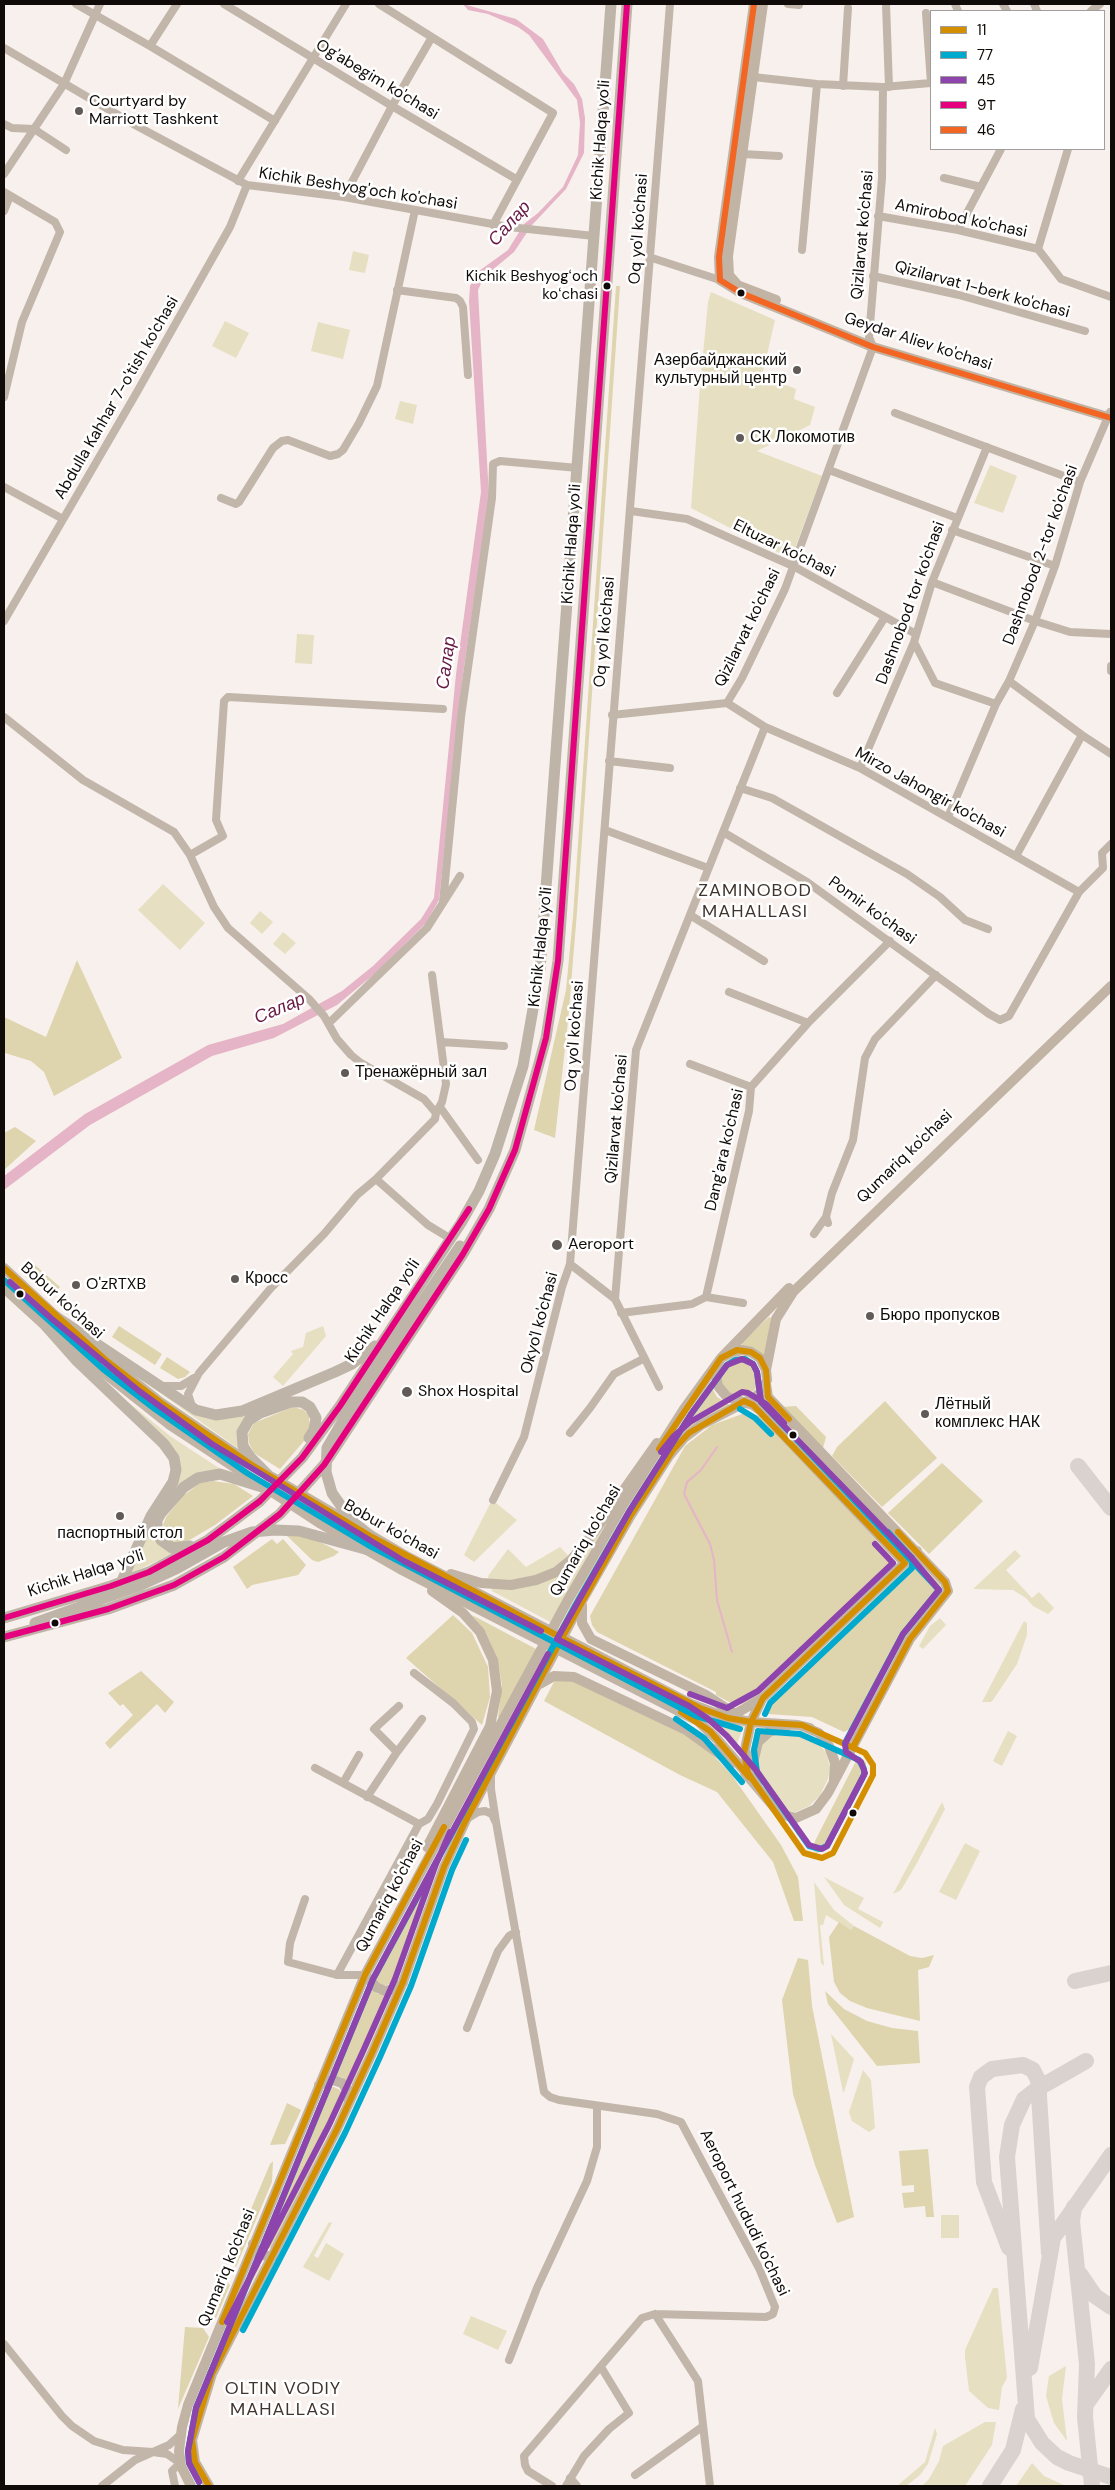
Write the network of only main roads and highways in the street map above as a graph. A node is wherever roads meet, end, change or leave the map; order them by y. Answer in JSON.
{"nodes":[{"id":1,"x":611,"y":4,"type":"edge"},
{"id":2,"x":627,"y":4,"type":"edge"},
{"id":3,"x":754,"y":4,"type":"edge"},
{"id":4,"x":763,"y":4,"type":"edge"},
{"id":5,"x":748,"y":77,"type":"junction"},
{"id":6,"x":732,"y":198,"type":"junction"},
{"id":7,"x":594,"y":236,"type":"junction"},
{"id":8,"x":610,"y":236,"type":"junction"},
{"id":9,"x":720,"y":280,"type":"junction"},
{"id":10,"x":736,"y":283,"type":"junction"},
{"id":11,"x":871,"y":343,"type":"junction"},
{"id":12,"x":1110,"y":415,"type":"edge"},
{"id":13,"x":1111,"y":979,"type":"edge"},
{"id":14,"x":1111,"y":986,"type":"edge"},
{"id":15,"x":459,"y":1244,"type":"junction"},
{"id":16,"x":4,"y":1268,"type":"edge"},
{"id":17,"x":4,"y":1288,"type":"edge"},
{"id":18,"x":55,"y":1316,"type":"junction"},
{"id":19,"x":46,"y":1326,"type":"junction"},
{"id":20,"x":387,"y":1335,"type":"junction"},
{"id":21,"x":721,"y":1358,"type":"junction"},
{"id":22,"x":766,"y":1370,"type":"junction"},
{"id":23,"x":766,"y":1384,"type":"junction"},
{"id":24,"x":744,"y":1401,"type":"junction"},
{"id":25,"x":684,"y":1409,"type":"junction"},
{"id":26,"x":832,"y":1463,"type":"junction"},
{"id":27,"x":820,"y":1474,"type":"junction"},
{"id":28,"x":273,"y":1480,"type":"junction"},
{"id":29,"x":262,"y":1487,"type":"junction"},
{"id":30,"x":225,"y":1528,"type":"junction"},
{"id":31,"x":372,"y":1537,"type":"junction"},
{"id":32,"x":364,"y":1549,"type":"junction"},
{"id":33,"x":917,"y":1551,"type":"junction"},
{"id":34,"x":408,"y":1557,"type":"junction"},
{"id":35,"x":905,"y":1563,"type":"junction"},
{"id":36,"x":400,"y":1569,"type":"junction"},
{"id":37,"x":121,"y":1583,"type":"junction"},
{"id":38,"x":583,"y":1599,"type":"junction"},
{"id":39,"x":4,"y":1618,"type":"edge"},
{"id":40,"x":4,"y":1636,"type":"edge"},
{"id":41,"x":597,"y":1642,"type":"junction"},
{"id":42,"x":579,"y":1679,"type":"junction"},
{"id":43,"x":535,"y":1690,"type":"junction"},
{"id":44,"x":763,"y":1698,"type":"junction"},
{"id":45,"x":739,"y":1718,"type":"junction"},
{"id":46,"x":810,"y":1728,"type":"junction"},
{"id":47,"x":749,"y":1776,"type":"junction"},
{"id":48,"x":759,"y":1789,"type":"junction"},
{"id":49,"x":830,"y":1790,"type":"junction"},
{"id":50,"x":390,"y":1926,"type":"junction"},
{"id":51,"x":365,"y":1975,"type":"junction"},
{"id":52,"x":403,"y":1982,"type":"junction"},
{"id":53,"x":319,"y":2085,"type":"junction"},
{"id":54,"x":349,"y":2104,"type":"junction"},
{"id":55,"x":253,"y":2244,"type":"junction"},
{"id":56,"x":273,"y":2257,"type":"junction"},
{"id":57,"x":210,"y":2351,"type":"junction"},
{"id":58,"x":221,"y":2356,"type":"junction"},
{"id":59,"x":191,"y":2486,"type":"edge"},
{"id":60,"x":209,"y":2486,"type":"edge"}],
"edges":[{"from":1,"to":7,"type":"highway","name":"Kichik Halqa yo'li"},
{"from":2,"to":8,"type":"highway","name":"Kichik Halqa yo'li"},
{"from":3,"to":5,"type":"main road"},
{"from":4,"to":5,"type":"main road"},
{"from":5,"to":6,"type":"main road"},
{"from":5,"to":6,"type":"main road"},
{"from":6,"to":9,"type":"main road"},
{"from":6,"to":10,"type":"main road"},
{"from":7,"to":8,"type":"highway"},
{"from":7,"to":15,"type":"highway","name":"Kichik Halqa yo'li"},
{"from":8,"to":15,"type":"highway","name":"Kichik Halqa yo'li"},
{"from":9,"to":10,"type":"main road","name":"Geydar Aliev ko'chasi"},
{"from":9,"to":11,"type":"main road","name":"Geydar Aliev ko'chasi"},
{"from":10,"to":11,"type":"main road","name":"Geydar Aliev ko'chasi"},
{"from":11,"to":12,"type":"main road","name":"Geydar Aliev ko'chasi"},
{"from":13,"to":21,"type":"main road","name":"Qumariq ko'chasi"},
{"from":14,"to":22,"type":"main road","name":"Qumariq ko'chasi"},
{"from":15,"to":20,"type":"highway","name":"Kichik Halqa yo'li"},
{"from":15,"to":31,"type":"highway"},
{"from":15,"to":40,"type":"highway","name":"Kichik Halqa yo'li"},
{"from":16,"to":18,"type":"main road","name":"Bobur ko'chasi"},
{"from":17,"to":19,"type":"main road","name":"Bobur ko'chasi"},
{"from":18,"to":20,"type":"highway"},
{"from":18,"to":28,"type":"main road","name":"Bobur ko'chasi"},
{"from":19,"to":29,"type":"main road","name":"Bobur ko'chasi"},
{"from":19,"to":37,"type":"highway"},
{"from":20,"to":28,"type":"highway","name":"Kichik Halqa yo'li"},
{"from":21,"to":22,"type":"main road"},
{"from":21,"to":24,"type":"main road"},
{"from":21,"to":25,"type":"main road","name":"Qumariq ko'chasi"},
{"from":22,"to":23,"type":"main road","name":"Qumariq ko'chasi"},
{"from":23,"to":24,"type":"main road","name":"Qumariq ko'chasi"},
{"from":23,"to":26,"type":"main road"},
{"from":24,"to":27,"type":"main road"},
{"from":24,"to":38,"type":"main road","name":"Qumariq ko'chasi"},
{"from":25,"to":34,"type":"main road"},
{"from":25,"to":50,"type":"main road","name":"Qumariq ko'chasi"},
{"from":26,"to":27,"type":"main road"},
{"from":26,"to":33,"type":"main road"},
{"from":27,"to":35,"type":"main road"},
{"from":28,"to":28,"type":"highway"},
{"from":28,"to":30,"type":"highway","name":"Kichik Halqa yo'li"},
{"from":28,"to":31,"type":"main road","name":"Bobur ko'chasi"},
{"from":29,"to":30,"type":"highway"},
{"from":29,"to":32,"type":"main road","name":"Bobur ko'chasi"},
{"from":30,"to":37,"type":"highway","name":"Kichik Halqa yo'li"},
{"from":31,"to":34,"type":"main road","name":"Bobur ko'chasi"},
{"from":32,"to":36,"type":"main road","name":"Bobur ko'chasi"},
{"from":32,"to":40,"type":"highway"},
{"from":33,"to":35,"type":"main road"},
{"from":33,"to":49,"type":"main road"},
{"from":34,"to":45,"type":"main road","name":"Bobur ko'chasi"},
{"from":35,"to":44,"type":"main road"},
{"from":36,"to":47,"type":"main road","name":"Bobur ko'chasi"},
{"from":36,"to":50,"type":"main road"},
{"from":37,"to":39,"type":"highway","name":"Kichik Halqa yo'li"},
{"from":38,"to":41,"type":"main road"},
{"from":38,"to":43,"type":"main road","name":"Qumariq ko'chasi"},
{"from":41,"to":42,"type":"main road"},
{"from":41,"to":45,"type":"main road"},
{"from":42,"to":43,"type":"main road"},
{"from":42,"to":47,"type":"main road"},
{"from":43,"to":52,"type":"main road","name":"Qumariq ko'chasi"},
{"from":44,"to":45,"type":"main road"},
{"from":44,"to":45,"type":"main road"},
{"from":45,"to":46,"type":"main road","name":"Bobur ko'chasi"},
{"from":45,"to":47,"type":"main road"},
{"from":46,"to":48,"type":"main road"},
{"from":46,"to":49,"type":"main road"},
{"from":47,"to":48,"type":"main road"},
{"from":48,"to":49,"type":"main road"},
{"from":50,"to":51,"type":"main road","name":"Qumariq ko'chasi"},
{"from":51,"to":52,"type":"main road"},
{"from":51,"to":53,"type":"main road","name":"Qumariq ko'chasi"},
{"from":52,"to":54,"type":"main road","name":"Qumariq ko'chasi"},
{"from":53,"to":54,"type":"main road"},
{"from":53,"to":55,"type":"main road","name":"Qumariq ko'chasi"},
{"from":54,"to":56,"type":"main road","name":"Qumariq ko'chasi"},
{"from":55,"to":56,"type":"main road"},
{"from":55,"to":57,"type":"main road","name":"Qumariq ko'chasi"},
{"from":56,"to":58,"type":"main road","name":"Qumariq ko'chasi"},
{"from":57,"to":58,"type":"main road"},
{"from":57,"to":59,"type":"main road","name":"Qumariq ko'chasi"},
{"from":58,"to":60,"type":"main road","name":"Qumariq ko'chasi"}]}
